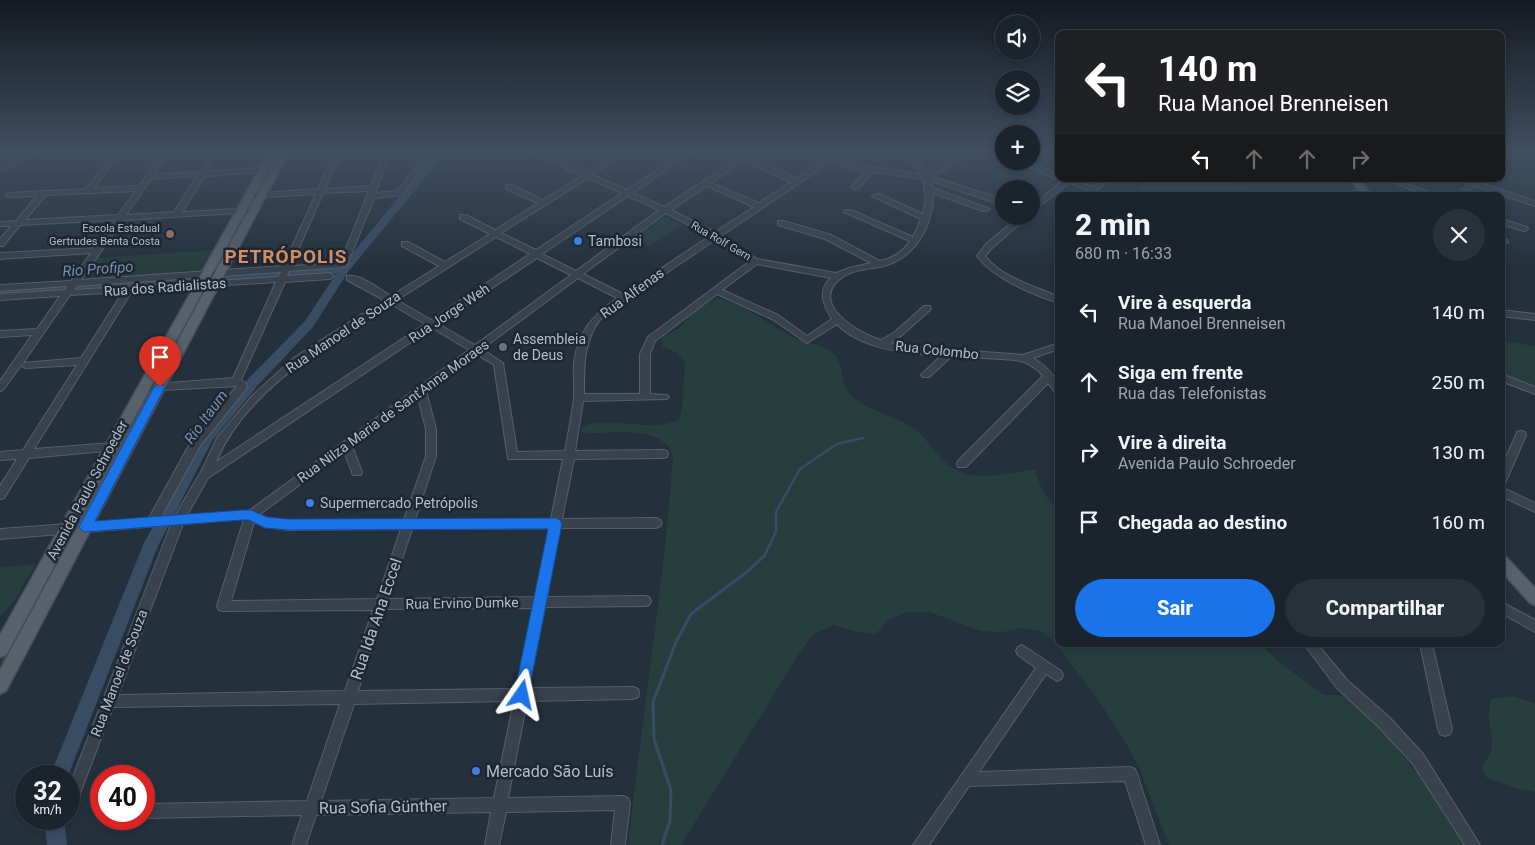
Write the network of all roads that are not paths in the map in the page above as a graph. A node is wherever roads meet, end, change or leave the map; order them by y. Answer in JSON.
{"nodes":[{"id":1,"x":116,"y":189,"type":"edge"},
{"id":2,"x":140,"y":189,"type":"edge"},
{"id":3,"x":192,"y":189,"type":"edge"},
{"id":4,"x":258,"y":189,"type":"edge"},
{"id":5,"x":260,"y":189,"type":"edge"},
{"id":6,"x":402,"y":189,"type":"edge"},
{"id":7,"x":514,"y":189,"type":"edge"},
{"id":8,"x":565,"y":189,"type":"edge"},
{"id":9,"x":620,"y":189,"type":"edge"},
{"id":10,"x":633,"y":189,"type":"edge"},
{"id":11,"x":696,"y":189,"type":"edge"},
{"id":12,"x":721,"y":189,"type":"edge"},
{"id":13,"x":784,"y":189,"type":"edge"},
{"id":14,"x":929,"y":189,"type":"edge"},
{"id":15,"x":930,"y":189,"type":"edge"},
{"id":16,"x":964,"y":189,"type":"edge"},
{"id":17,"x":1055,"y":189,"type":"edge"},
{"id":18,"x":88,"y":191,"type":"joint"},
{"id":19,"x":321,"y":192,"type":"junction"},
{"id":20,"x":372,"y":192,"type":"junction"},
{"id":21,"x":628,"y":193,"type":"junction"},
{"id":22,"x":43,"y":194,"type":"junction"},
{"id":23,"x":1505,"y":194,"type":"edge"},
{"id":24,"x":9,"y":196,"type":"dead end"},
{"id":25,"x":256,"y":196,"type":"junction"},
{"id":26,"x":876,"y":196,"type":"dead end"},
{"id":27,"x":995,"y":200,"type":"edge"},
{"id":28,"x":544,"y":203,"type":"junction"},
{"id":29,"x":1040,"y":203,"type":"edge"},
{"id":30,"x":1535,"y":204,"type":"edge"},
{"id":31,"x":759,"y":206,"type":"junction"},
{"id":32,"x":986,"y":209,"type":"dead end"},
{"id":33,"x":248,"y":210,"type":"junction"},
{"id":34,"x":665,"y":210,"type":"junction"},
{"id":35,"x":848,"y":212,"type":"dead end"},
{"id":36,"x":177,"y":214,"type":"junction"},
{"id":37,"x":120,"y":217,"type":"junction"},
{"id":38,"x":463,"y":217,"type":"dead end"},
{"id":39,"x":926,"y":218,"type":"junction"},
{"id":40,"x":1505,"y":222,"type":"edge"},
{"id":41,"x":18,"y":223,"type":"junction"},
{"id":42,"x":781,"y":223,"type":"dead end"},
{"id":43,"x":0,"y":224,"type":"edge"},
{"id":44,"x":1014,"y":225,"type":"edge"},
{"id":45,"x":1524,"y":229,"type":"dead end"},
{"id":46,"x":495,"y":233,"type":"junction"},
{"id":47,"x":715,"y":235,"type":"junction"},
{"id":48,"x":914,"y":240,"type":"junction"},
{"id":49,"x":0,"y":244,"type":"edge"},
{"id":50,"x":405,"y":244,"type":"dead end"},
{"id":51,"x":98,"y":250,"type":"junction"},
{"id":52,"x":537,"y":254,"type":"junction"},
{"id":53,"x":0,"y":256,"type":"edge"},
{"id":54,"x":755,"y":261,"type":"junction"},
{"id":55,"x":880,"y":264,"type":"junction"},
{"id":56,"x":444,"y":266,"type":"junction"},
{"id":57,"x":286,"y":269,"type":"junction"},
{"id":58,"x":578,"y":275,"type":"junction"},
{"id":59,"x":330,"y":276,"type":"dead end"},
{"id":60,"x":837,"y":276,"type":"junction"},
{"id":61,"x":350,"y":278,"type":"dead end"},
{"id":62,"x":211,"y":279,"type":"junction"},
{"id":63,"x":281,"y":279,"type":"junction"},
{"id":64,"x":74,"y":283,"type":"junction"},
{"id":65,"x":0,"y":288,"type":"edge"},
{"id":66,"x":129,"y":289,"type":"junction"},
{"id":67,"x":716,"y":290,"type":"junction"},
{"id":68,"x":67,"y":293,"type":"junction"},
{"id":69,"x":0,"y":297,"type":"edge"},
{"id":70,"x":1055,"y":297,"type":"edge"},
{"id":71,"x":623,"y":298,"type":"junction"},
{"id":72,"x":390,"y":300,"type":"junction"},
{"id":73,"x":927,"y":308,"type":"dead end"},
{"id":74,"x":1505,"y":313,"type":"edge"},
{"id":75,"x":1535,"y":317,"type":"edge"},
{"id":76,"x":836,"y":320,"type":"junction"},
{"id":77,"x":431,"y":324,"type":"junction"},
{"id":78,"x":40,"y":332,"type":"junction"},
{"id":79,"x":0,"y":334,"type":"edge"},
{"id":80,"x":882,"y":344,"type":"junction"},
{"id":81,"x":1055,"y":347,"type":"edge"},
{"id":82,"x":475,"y":350,"type":"junction"},
{"id":83,"x":950,"y":353,"type":"junction"},
{"id":84,"x":1023,"y":358,"type":"junction"},
{"id":85,"x":84,"y":361,"type":"junction"},
{"id":86,"x":26,"y":365,"type":"dead end"},
{"id":87,"x":926,"y":375,"type":"dead end"},
{"id":88,"x":5,"y":376,"type":"edge"},
{"id":89,"x":1048,"y":376,"type":"junction"},
{"id":90,"x":1505,"y":379,"type":"edge"},
{"id":91,"x":236,"y":381,"type":"junction"},
{"id":92,"x":1055,"y":386,"type":"edge"},
{"id":93,"x":160,"y":387,"type":"junction"},
{"id":94,"x":0,"y":388,"type":"edge"},
{"id":95,"x":144,"y":388,"type":"junction"},
{"id":96,"x":421,"y":390,"type":"junction"},
{"id":97,"x":1535,"y":391,"type":"edge"},
{"id":98,"x":645,"y":397,"type":"junction"},
{"id":99,"x":664,"y":397,"type":"dead end"},
{"id":100,"x":579,"y":398,"type":"junction"},
{"id":101,"x":1522,"y":435,"type":"dead end"},
{"id":102,"x":346,"y":445,"type":"junction"},
{"id":103,"x":112,"y":447,"type":"junction"},
{"id":104,"x":26,"y":454,"type":"junction"},
{"id":105,"x":663,"y":454,"type":"dead end"},
{"id":106,"x":0,"y":456,"type":"edge"},
{"id":107,"x":569,"y":456,"type":"junction"},
{"id":108,"x":962,"y":464,"type":"dead end"},
{"id":109,"x":357,"y":472,"type":"dead end"},
{"id":110,"x":1505,"y":472,"type":"edge"},
{"id":111,"x":205,"y":475,"type":"junction"},
{"id":112,"x":1505,"y":492,"type":"edge"},
{"id":113,"x":0,"y":495,"type":"edge"},
{"id":114,"x":1535,"y":508,"type":"edge"},
{"id":115,"x":251,"y":515,"type":"junction"},
{"id":116,"x":165,"y":520,"type":"junction"},
{"id":117,"x":656,"y":523,"type":"dead end"},
{"id":118,"x":408,"y":524,"type":"junction"},
{"id":119,"x":556,"y":524,"type":"junction"},
{"id":120,"x":85,"y":527,"type":"junction"},
{"id":121,"x":67,"y":528,"type":"junction"},
{"id":122,"x":0,"y":534,"type":"edge"},
{"id":123,"x":1505,"y":565,"type":"edge"},
{"id":124,"x":1535,"y":598,"type":"edge"},
{"id":125,"x":645,"y":601,"type":"dead end"},
{"id":126,"x":540,"y":602,"type":"junction"},
{"id":127,"x":381,"y":604,"type":"junction"},
{"id":128,"x":1505,"y":609,"type":"edge"},
{"id":129,"x":1535,"y":626,"type":"edge"},
{"id":130,"x":1312,"y":647,"type":"edge"},
{"id":131,"x":1427,"y":647,"type":"edge"},
{"id":132,"x":0,"y":650,"type":"edge"},
{"id":133,"x":1022,"y":651,"type":"dead end"},
{"id":134,"x":1044,"y":666,"type":"junction"},
{"id":135,"x":1057,"y":675,"type":"dead end"},
{"id":136,"x":0,"y":686,"type":"edge"},
{"id":137,"x":634,"y":693,"type":"dead end"},
{"id":138,"x":522,"y":695,"type":"junction"},
{"id":139,"x":349,"y":698,"type":"junction"},
{"id":140,"x":109,"y":701,"type":"junction"},
{"id":141,"x":1445,"y":729,"type":"dead end"},
{"id":142,"x":80,"y":776,"type":"edge"},
{"id":143,"x":966,"y":779,"type":"junction"},
{"id":144,"x":500,"y":806,"type":"junction"},
{"id":145,"x":312,"y":808,"type":"junction"},
{"id":146,"x":155,"y":811,"type":"edge"},
{"id":147,"x":299,"y":845,"type":"edge"},
{"id":148,"x":492,"y":845,"type":"edge"},
{"id":149,"x":618,"y":845,"type":"edge"},
{"id":150,"x":920,"y":845,"type":"edge"},
{"id":151,"x":1153,"y":845,"type":"edge"},
{"id":152,"x":1473,"y":845,"type":"edge"}],
"edges":[{"from":1,"to":18,"type":"street"},
{"from":2,"to":37,"type":"street"},
{"from":3,"to":36,"type":"street"},
{"from":4,"to":25,"type":"main road","name":"Avenida Paulo Schroeder"},
{"from":5,"to":25,"type":"main road","name":"Avenida Paulo Schroeder"},
{"from":6,"to":20,"type":"street"},
{"from":7,"to":28,"type":"street"},
{"from":8,"to":28,"type":"street","name":"Rua Manoel de Souza"},
{"from":9,"to":21,"type":"street","name":"Rua Rolf Gern"},
{"from":10,"to":21,"type":"street","name":"Rua Jorge Weh"},
{"from":11,"to":34,"type":"street","name":"Rua Nilza Maria de Sant'Anna Moraes"},
{"from":12,"to":31,"type":"street"},
{"from":13,"to":31,"type":"street","name":"Rua Alfenas"},
{"from":14,"to":39,"type":"street"},
{"from":15,"to":32,"type":"street"},
{"from":16,"to":27,"type":"street"},
{"from":17,"to":29,"type":"street"},
{"from":18,"to":22,"type":"street"},
{"from":19,"to":20,"type":"street"},
{"from":19,"to":25,"type":"street"},
{"from":19,"to":57,"type":"street"},
{"from":20,"to":57,"type":"street","name":"Rua dos Radialistas"},
{"from":21,"to":34,"type":"street","name":"Rua Rolf Gern"},
{"from":21,"to":52,"type":"street","name":"Rua Jorge Weh"},
{"from":22,"to":24,"type":"street"},
{"from":22,"to":41,"type":"street"},
{"from":23,"to":30,"type":"street"},
{"from":25,"to":33,"type":"main road","name":"Avenida Paulo Schroeder"},
{"from":26,"to":39,"type":"street"},
{"from":28,"to":46,"type":"street","name":"Rua Manoel de Souza"},
{"from":31,"to":47,"type":"street","name":"Rua Alfenas"},
{"from":33,"to":36,"type":"street"},
{"from":33,"to":62,"type":"main road","name":"Avenida Paulo Schroeder"},
{"from":34,"to":47,"type":"street","name":"Rua Rolf Gern"},
{"from":34,"to":58,"type":"street","name":"Rua Nilza Maria de Sant'Anna Moraes"},
{"from":35,"to":48,"type":"street"},
{"from":36,"to":37,"type":"street"},
{"from":37,"to":41,"type":"street"},
{"from":37,"to":51,"type":"street"},
{"from":38,"to":46,"type":"street"},
{"from":39,"to":48,"type":"street"},
{"from":40,"to":45,"type":"street"},
{"from":41,"to":43,"type":"street"},
{"from":41,"to":49,"type":"street"},
{"from":42,"to":55,"type":"street"},
{"from":44,"to":70,"type":"street"},
{"from":46,"to":52,"type":"street"},
{"from":46,"to":56,"type":"street","name":"Rua Manoel de Souza"},
{"from":47,"to":54,"type":"street","name":"Rua Rolf Gern"},
{"from":47,"to":71,"type":"street","name":"Rua Alfenas"},
{"from":48,"to":55,"type":"street"},
{"from":50,"to":56,"type":"street"},
{"from":51,"to":53,"type":"street"},
{"from":51,"to":64,"type":"street"},
{"from":52,"to":58,"type":"street"},
{"from":52,"to":77,"type":"street","name":"Rua Jorge Weh"},
{"from":54,"to":60,"type":"street","name":"Rua Rolf Gern"},
{"from":54,"to":67,"type":"street"},
{"from":55,"to":60,"type":"street"},
{"from":56,"to":72,"type":"street","name":"Rua Manoel de Souza"},
{"from":57,"to":62,"type":"street","name":"Rua dos Radialistas"},
{"from":57,"to":63,"type":"street"},
{"from":58,"to":71,"type":"street"},
{"from":58,"to":82,"type":"street","name":"Rua Nilza Maria de Sant'Anna Moraes"},
{"from":59,"to":63,"type":"street","name":"Rua dos Radialistas"},
{"from":60,"to":76,"type":"street"},
{"from":61,"to":72,"type":"street"},
{"from":62,"to":63,"type":"street","name":"Rua dos Radialistas"},
{"from":62,"to":64,"type":"street","name":"Rua dos Radialistas"},
{"from":62,"to":66,"type":"street","name":"Rua dos Radialistas"},
{"from":62,"to":93,"type":"main road","name":"Avenida Paulo Schroeder"},
{"from":62,"to":95,"type":"main road","name":"Avenida Paulo Schroeder"},
{"from":63,"to":91,"type":"street"},
{"from":64,"to":65,"type":"street","name":"Rua dos Radialistas"},
{"from":64,"to":68,"type":"street"},
{"from":66,"to":68,"type":"street","name":"Rua dos Radialistas"},
{"from":66,"to":85,"type":"street"},
{"from":67,"to":76,"type":"street"},
{"from":67,"to":98,"type":"street"},
{"from":68,"to":69,"type":"street","name":"Rua dos Radialistas"},
{"from":68,"to":78,"type":"street"},
{"from":71,"to":100,"type":"street","name":"Rua Alfenas"},
{"from":72,"to":77,"type":"street"},
{"from":72,"to":111,"type":"street","name":"Rua Manoel de Souza"},
{"from":73,"to":80,"type":"street"},
{"from":74,"to":75,"type":"street"},
{"from":76,"to":80,"type":"street","name":"Rua Colombo"},
{"from":77,"to":82,"type":"street"},
{"from":77,"to":111,"type":"street","name":"Rua Jorge Weh"},
{"from":78,"to":79,"type":"street"},
{"from":78,"to":88,"type":"street"},
{"from":80,"to":83,"type":"street","name":"Rua Colombo"},
{"from":81,"to":84,"type":"street"},
{"from":82,"to":96,"type":"street","name":"Rua Nilza Maria de Sant'Anna Moraes"},
{"from":82,"to":107,"type":"street"},
{"from":83,"to":84,"type":"street","name":"Rua Colombo"},
{"from":83,"to":87,"type":"street"},
{"from":84,"to":89,"type":"street","name":"Rua Colombo"},
{"from":85,"to":86,"type":"street"},
{"from":85,"to":104,"type":"street"},
{"from":88,"to":94,"type":"street"},
{"from":89,"to":92,"type":"street","name":"Rua Colombo"},
{"from":89,"to":108,"type":"street"},
{"from":90,"to":97,"type":"street"},
{"from":91,"to":93,"type":"street"},
{"from":91,"to":116,"type":"street"},
{"from":93,"to":95,"type":"street"},
{"from":93,"to":120,"type":"main road","name":"Avenida Paulo Schroeder"},
{"from":95,"to":103,"type":"main road","name":"Avenida Paulo Schroeder"},
{"from":96,"to":102,"type":"street","name":"Rua Nilza Maria de Sant'Anna Moraes"},
{"from":96,"to":118,"type":"street","name":"Rua Ida Ana Eccel"},
{"from":98,"to":99,"type":"street"},
{"from":98,"to":100,"type":"street"},
{"from":100,"to":107,"type":"street","name":"Rua Alfenas"},
{"from":101,"to":110,"type":"street"},
{"from":102,"to":109,"type":"street"},
{"from":102,"to":115,"type":"street","name":"Rua Nilza Maria de Sant'Anna Moraes"},
{"from":103,"to":104,"type":"street"},
{"from":103,"to":121,"type":"main road","name":"Avenida Paulo Schroeder"},
{"from":104,"to":106,"type":"street"},
{"from":104,"to":113,"type":"street"},
{"from":105,"to":107,"type":"street"},
{"from":107,"to":119,"type":"street","name":"Rua Alfenas"},
{"from":111,"to":116,"type":"street","name":"Rua Manoel de Souza"},
{"from":112,"to":114,"type":"street"},
{"from":115,"to":116,"type":"street"},
{"from":115,"to":118,"type":"street"},
{"from":115,"to":127,"type":"street","name":"Rua Ervino Dumke"},
{"from":116,"to":120,"type":"street"},
{"from":116,"to":140,"type":"street","name":"Rua Manoel de Souza"},
{"from":117,"to":119,"type":"street"},
{"from":118,"to":119,"type":"street"},
{"from":118,"to":127,"type":"street","name":"Rua Ida Ana Eccel"},
{"from":119,"to":126,"type":"street","name":"Rua Alfenas"},
{"from":120,"to":121,"type":"street"},
{"from":120,"to":136,"type":"main road","name":"Avenida Paulo Schroeder"},
{"from":121,"to":122,"type":"street"},
{"from":121,"to":132,"type":"main road","name":"Avenida Paulo Schroeder"},
{"from":123,"to":124,"type":"main road"},
{"from":125,"to":126,"type":"street","name":"Rua Ervino Dumke"},
{"from":126,"to":127,"type":"street","name":"Rua Ervino Dumke"},
{"from":126,"to":138,"type":"street","name":"Rua Alfenas"},
{"from":127,"to":139,"type":"street","name":"Rua Ida Ana Eccel"},
{"from":128,"to":129,"type":"street"},
{"from":130,"to":152,"type":"street"},
{"from":131,"to":141,"type":"street"},
{"from":133,"to":134,"type":"street"},
{"from":134,"to":135,"type":"street"},
{"from":134,"to":143,"type":"street"},
{"from":137,"to":138,"type":"street"},
{"from":138,"to":139,"type":"street"},
{"from":138,"to":144,"type":"street","name":"Rua Alfenas"},
{"from":139,"to":140,"type":"street"},
{"from":139,"to":145,"type":"street","name":"Rua Ida Ana Eccel"},
{"from":140,"to":142,"type":"street","name":"Rua Manoel de Souza"},
{"from":143,"to":150,"type":"street"},
{"from":143,"to":151,"type":"street"},
{"from":144,"to":145,"type":"street","name":"Rua Sofia Günther"},
{"from":144,"to":148,"type":"street","name":"Rua Alfenas"},
{"from":144,"to":149,"type":"street","name":"Rua Sofia Günther"},
{"from":145,"to":146,"type":"street","name":"Rua Sofia Günther"},
{"from":145,"to":147,"type":"street","name":"Rua Ida Ana Eccel"}]}
